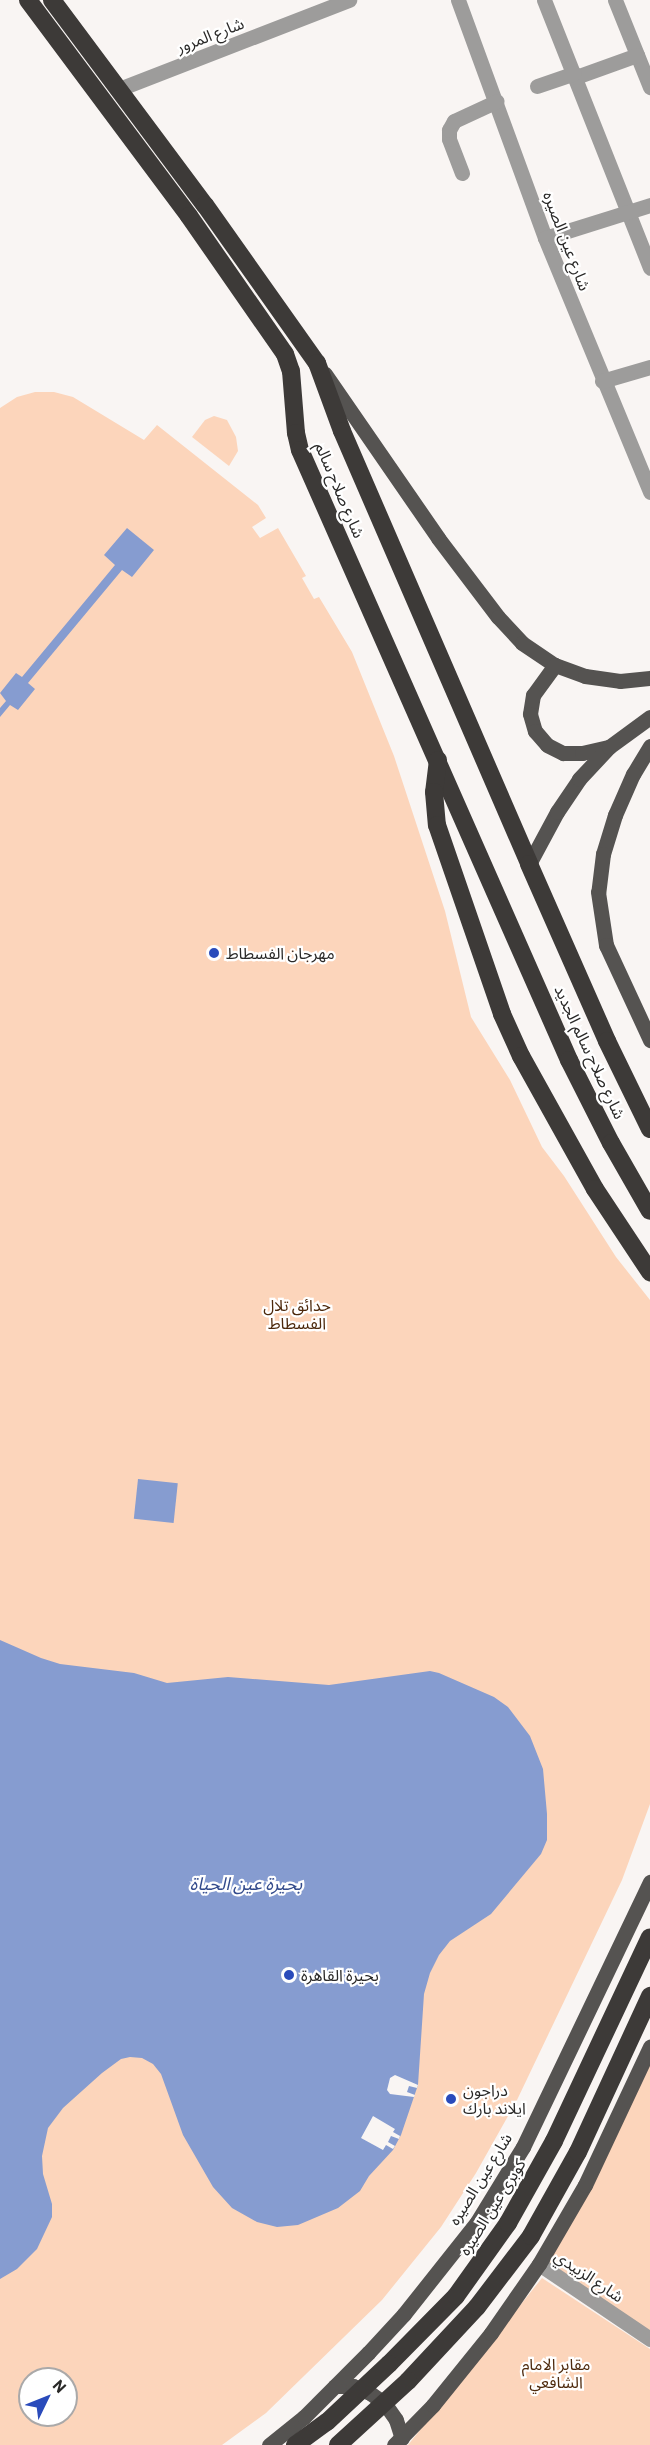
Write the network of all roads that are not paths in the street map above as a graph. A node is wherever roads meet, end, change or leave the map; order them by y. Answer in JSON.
{"nodes":[{"id":1,"x":28,"y":0,"type":"edge"},
{"id":2,"x":52,"y":0,"type":"edge"},
{"id":3,"x":349,"y":0,"type":"edge"},
{"id":4,"x":458,"y":0,"type":"edge"},
{"id":5,"x":544,"y":0,"type":"edge"},
{"id":6,"x":615,"y":0,"type":"edge"},
{"id":7,"x":314,"y":6,"type":"edge"},
{"id":8,"x":650,"y":45,"type":"edge"},
{"id":9,"x":636,"y":52,"type":"junction"},
{"id":10,"x":575,"y":75,"type":"junction"},
{"id":11,"x":537,"y":86,"type":"dead end"},
{"id":12,"x":650,"y":87,"type":"edge"},
{"id":13,"x":119,"y":89,"type":"junction"},
{"id":14,"x":497,"y":100,"type":"junction"},
{"id":15,"x":462,"y":173,"type":"dead end"},
{"id":16,"x":650,"y":205,"type":"edge"},
{"id":17,"x":629,"y":213,"type":"junction"},
{"id":18,"x":545,"y":238,"type":"junction"},
{"id":19,"x":650,"y":268,"type":"edge"},
{"id":20,"x":317,"y":363,"type":"junction"},
{"id":21,"x":650,"y":367,"type":"edge"},
{"id":22,"x":602,"y":381,"type":"junction"},
{"id":23,"x":650,"y":492,"type":"edge"},
{"id":24,"x":555,"y":665,"type":"junction"},
{"id":25,"x":650,"y":678,"type":"edge"},
{"id":26,"x":650,"y":717,"type":"edge"},
{"id":27,"x":650,"y":746,"type":"edge"},
{"id":28,"x":609,"y":747,"type":"junction"},
{"id":29,"x":438,"y":760,"type":"junction"},
{"id":30,"x":529,"y":864,"type":"junction"},
{"id":31,"x":539,"y":886,"type":"joint"},
{"id":32,"x":503,"y":904,"type":"joint"},
{"id":33,"x":650,"y":1040,"type":"edge"},
{"id":34,"x":650,"y":1129,"type":"edge"},
{"id":35,"x":650,"y":1211,"type":"edge"},
{"id":36,"x":650,"y":1272,"type":"edge"},
{"id":37,"x":650,"y":1882,"type":"edge"},
{"id":38,"x":650,"y":1937,"type":"edge"},
{"id":39,"x":650,"y":1996,"type":"edge"},
{"id":40,"x":650,"y":2046,"type":"edge"},
{"id":41,"x":539,"y":2264,"type":"junction"},
{"id":42,"x":650,"y":2338,"type":"edge"},
{"id":43,"x":335,"y":2386,"type":"junction"},
{"id":44,"x":398,"y":2442,"type":"edge"},
{"id":45,"x":269,"y":2445,"type":"edge"},
{"id":46,"x":296,"y":2445,"type":"edge"},
{"id":47,"x":338,"y":2445,"type":"edge"}],
"edges":[{"from":1,"to":29,"type":"highway","name":"شارع صلاح سالم"},
{"from":2,"to":13,"type":"highway","name":"شارع صلاح سالم"},
{"from":3,"to":7,"type":"street","name":"شارع المرور"},
{"from":4,"to":14,"type":"street","name":"شارع عين الصيره"},
{"from":5,"to":10,"type":"street"},
{"from":6,"to":9,"type":"street"},
{"from":7,"to":13,"type":"street","name":"شارع المرور"},
{"from":8,"to":9,"type":"street"},
{"from":9,"to":10,"type":"street"},
{"from":9,"to":12,"type":"street"},
{"from":10,"to":11,"type":"street"},
{"from":10,"to":17,"type":"street"},
{"from":13,"to":20,"type":"highway","name":"شارع صلاح سالم"},
{"from":14,"to":15,"type":"street"},
{"from":14,"to":18,"type":"street","name":"شارع عين الصيره"},
{"from":16,"to":17,"type":"street"},
{"from":17,"to":18,"type":"street"},
{"from":17,"to":19,"type":"street"},
{"from":18,"to":22,"type":"street","name":"شارع عين الصيره"},
{"from":20,"to":24,"type":"main road","name":"شارع صلاح سالم"},
{"from":20,"to":30,"type":"highway","name":"شارع صلاح سالم"},
{"from":21,"to":22,"type":"street"},
{"from":22,"to":23,"type":"street","name":"شارع عين الصيره"},
{"from":24,"to":25,"type":"main road","name":"شارع صلاح سالم"},
{"from":24,"to":28,"type":"main road"},
{"from":26,"to":28,"type":"main road"},
{"from":27,"to":33,"type":"main road"},
{"from":28,"to":30,"type":"main road"},
{"from":29,"to":32,"type":"highway","name":"شارع صلاح سالم"},
{"from":29,"to":36,"type":"highway"},
{"from":30,"to":31,"type":"highway","name":"شارع صلاح سالم"},
{"from":31,"to":34,"type":"highway","name":"شارع صلاح سالم الجديد"},
{"from":32,"to":35,"type":"highway","name":"شارع صلاح سالم الجديد"},
{"from":37,"to":43,"type":"main road","name":"شارع عين الصيره"},
{"from":38,"to":46,"type":"highway","name":"كوبرى عين الصيره","bridge":true},
{"from":39,"to":47,"type":"highway","bridge":true},
{"from":40,"to":41,"type":"main road"},
{"from":41,"to":42,"type":"street","name":"شارع الزبيدي"},
{"from":41,"to":44,"type":"main road"},
{"from":43,"to":44,"type":"main road"},
{"from":43,"to":45,"type":"main road","name":"شارع عين الصيره"}]}
